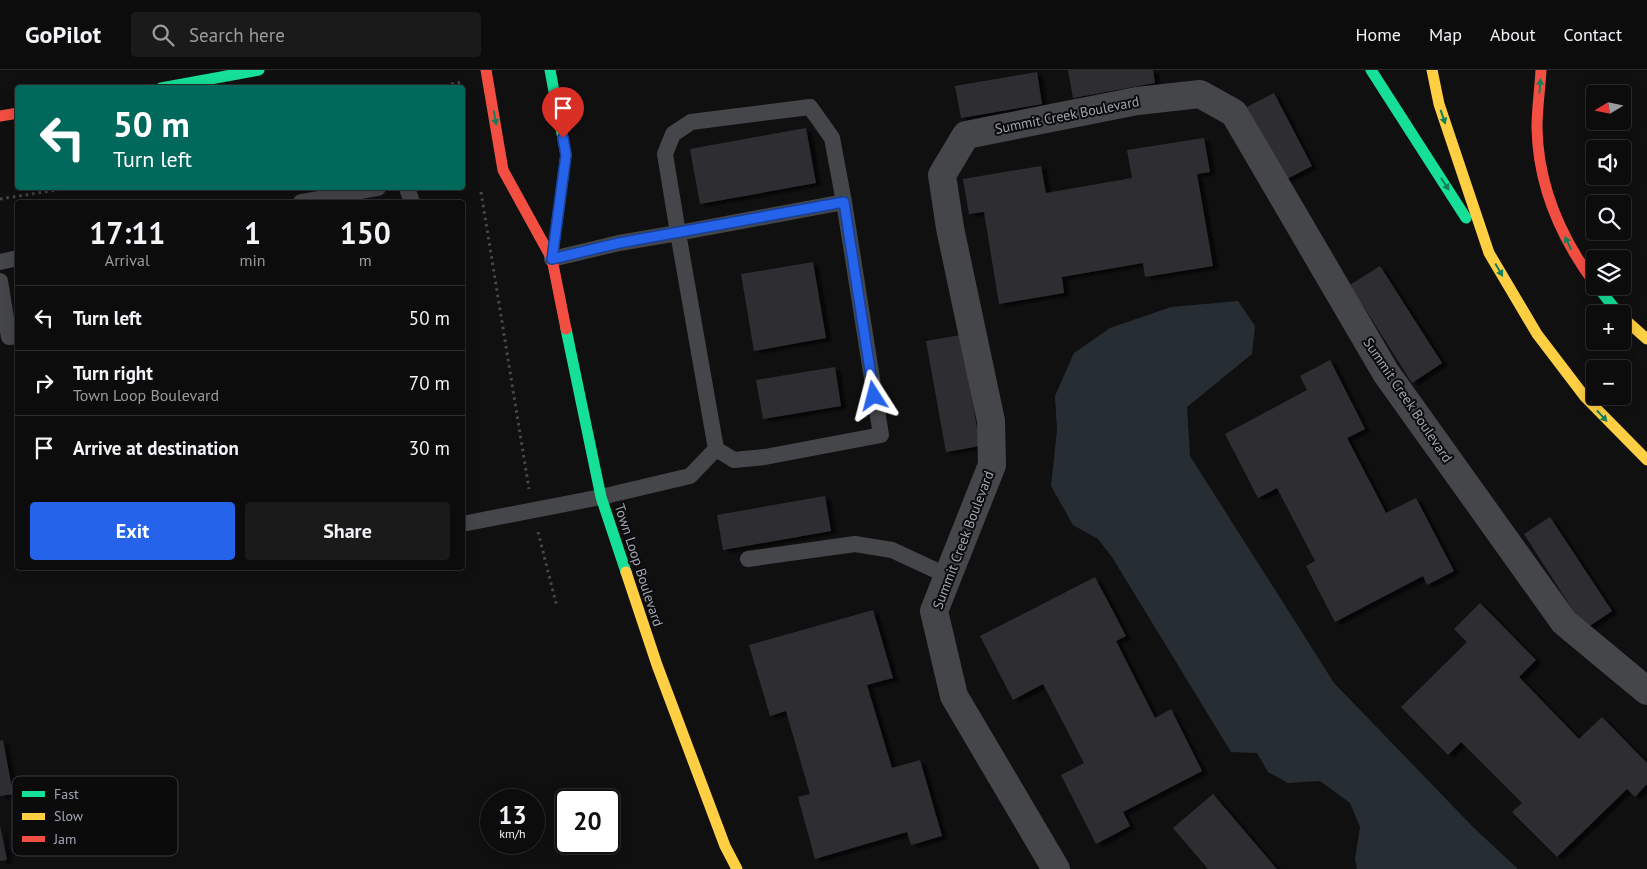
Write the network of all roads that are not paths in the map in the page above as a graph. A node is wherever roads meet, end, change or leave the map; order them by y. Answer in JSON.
{"nodes":[{"id":1,"x":259,"y":70,"type":"edge"},
{"id":2,"x":486,"y":70,"type":"edge"},
{"id":3,"x":550,"y":70,"type":"edge"},
{"id":4,"x":1370,"y":70,"type":"edge"},
{"id":5,"x":1432,"y":70,"type":"edge"},
{"id":6,"x":1541,"y":70,"type":"edge"},
{"id":7,"x":177,"y":85,"type":"edge"},
{"id":8,"x":15,"y":114,"type":"edge"},
{"id":9,"x":0,"y":116,"type":"edge"},
{"id":10,"x":367,"y":190,"type":"edge"},
{"id":11,"x":313,"y":200,"type":"edge"},
{"id":12,"x":844,"y":202,"type":"junction"},
{"id":13,"x":678,"y":233,"type":"junction"},
{"id":14,"x":1489,"y":253,"type":"junction"},
{"id":15,"x":15,"y":259,"type":"edge"},
{"id":16,"x":552,"y":259,"type":"junction"},
{"id":17,"x":0,"y":262,"type":"edge"},
{"id":18,"x":1586,"y":273,"type":"edge"},
{"id":19,"x":0,"y":281,"type":"edge"},
{"id":20,"x":1604,"y":295,"type":"edge"},
{"id":21,"x":1612,"y":305,"type":"edge"},
{"id":22,"x":1631,"y":325,"type":"edge"},
{"id":23,"x":15,"y":337,"type":"edge"},
{"id":24,"x":1647,"y":339,"type":"edge"},
{"id":25,"x":716,"y":449,"type":"junction"},
{"id":26,"x":1647,"y":460,"type":"edge"},
{"id":27,"x":601,"y":497,"type":"junction"},
{"id":28,"x":465,"y":520,"type":"edge"},
{"id":29,"x":748,"y":560,"type":"dead end"},
{"id":30,"x":948,"y":576,"type":"junction"},
{"id":31,"x":1647,"y":691,"type":"edge"},
{"id":32,"x":737,"y":869,"type":"edge"},
{"id":33,"x":1056,"y":869,"type":"edge"}],
"edges":[{"from":1,"to":7,"type":"main road"},
{"from":2,"to":16,"type":"main road","name":"Town Loop Boulevard","one_way":true},
{"from":3,"to":16,"type":"main road","name":"Town Loop Boulevard"},
{"from":4,"to":14,"type":"main road","one_way":true},
{"from":5,"to":14,"type":"main road","one_way":true},
{"from":18,"to":6,"type":"main road","one_way":true},
{"from":8,"to":9,"type":"main road"},
{"from":10,"to":11,"type":"lane"},
{"from":12,"to":13,"type":"lane"},
{"from":12,"to":13,"type":"lane"},
{"from":12,"to":25,"type":"lane"},
{"from":13,"to":16,"type":"lane"},
{"from":13,"to":25,"type":"lane"},
{"from":14,"to":26,"type":"main road","one_way":true},
{"from":15,"to":17,"type":"lane"},
{"from":16,"to":27,"type":"main road","name":"Town Loop Boulevard"},
{"from":19,"to":23,"type":"lane"},
{"from":20,"to":21,"type":"main road"},
{"from":22,"to":24,"type":"main road"},
{"from":25,"to":27,"type":"lane"},
{"from":27,"to":28,"type":"lane"},
{"from":27,"to":32,"type":"main road","name":"Town Loop Boulevard"},
{"from":29,"to":30,"type":"lane"},
{"from":30,"to":31,"type":"street","name":"Summit Creek Boulevard"},
{"from":30,"to":33,"type":"street","name":"Summit Creek Boulevard"}]}
